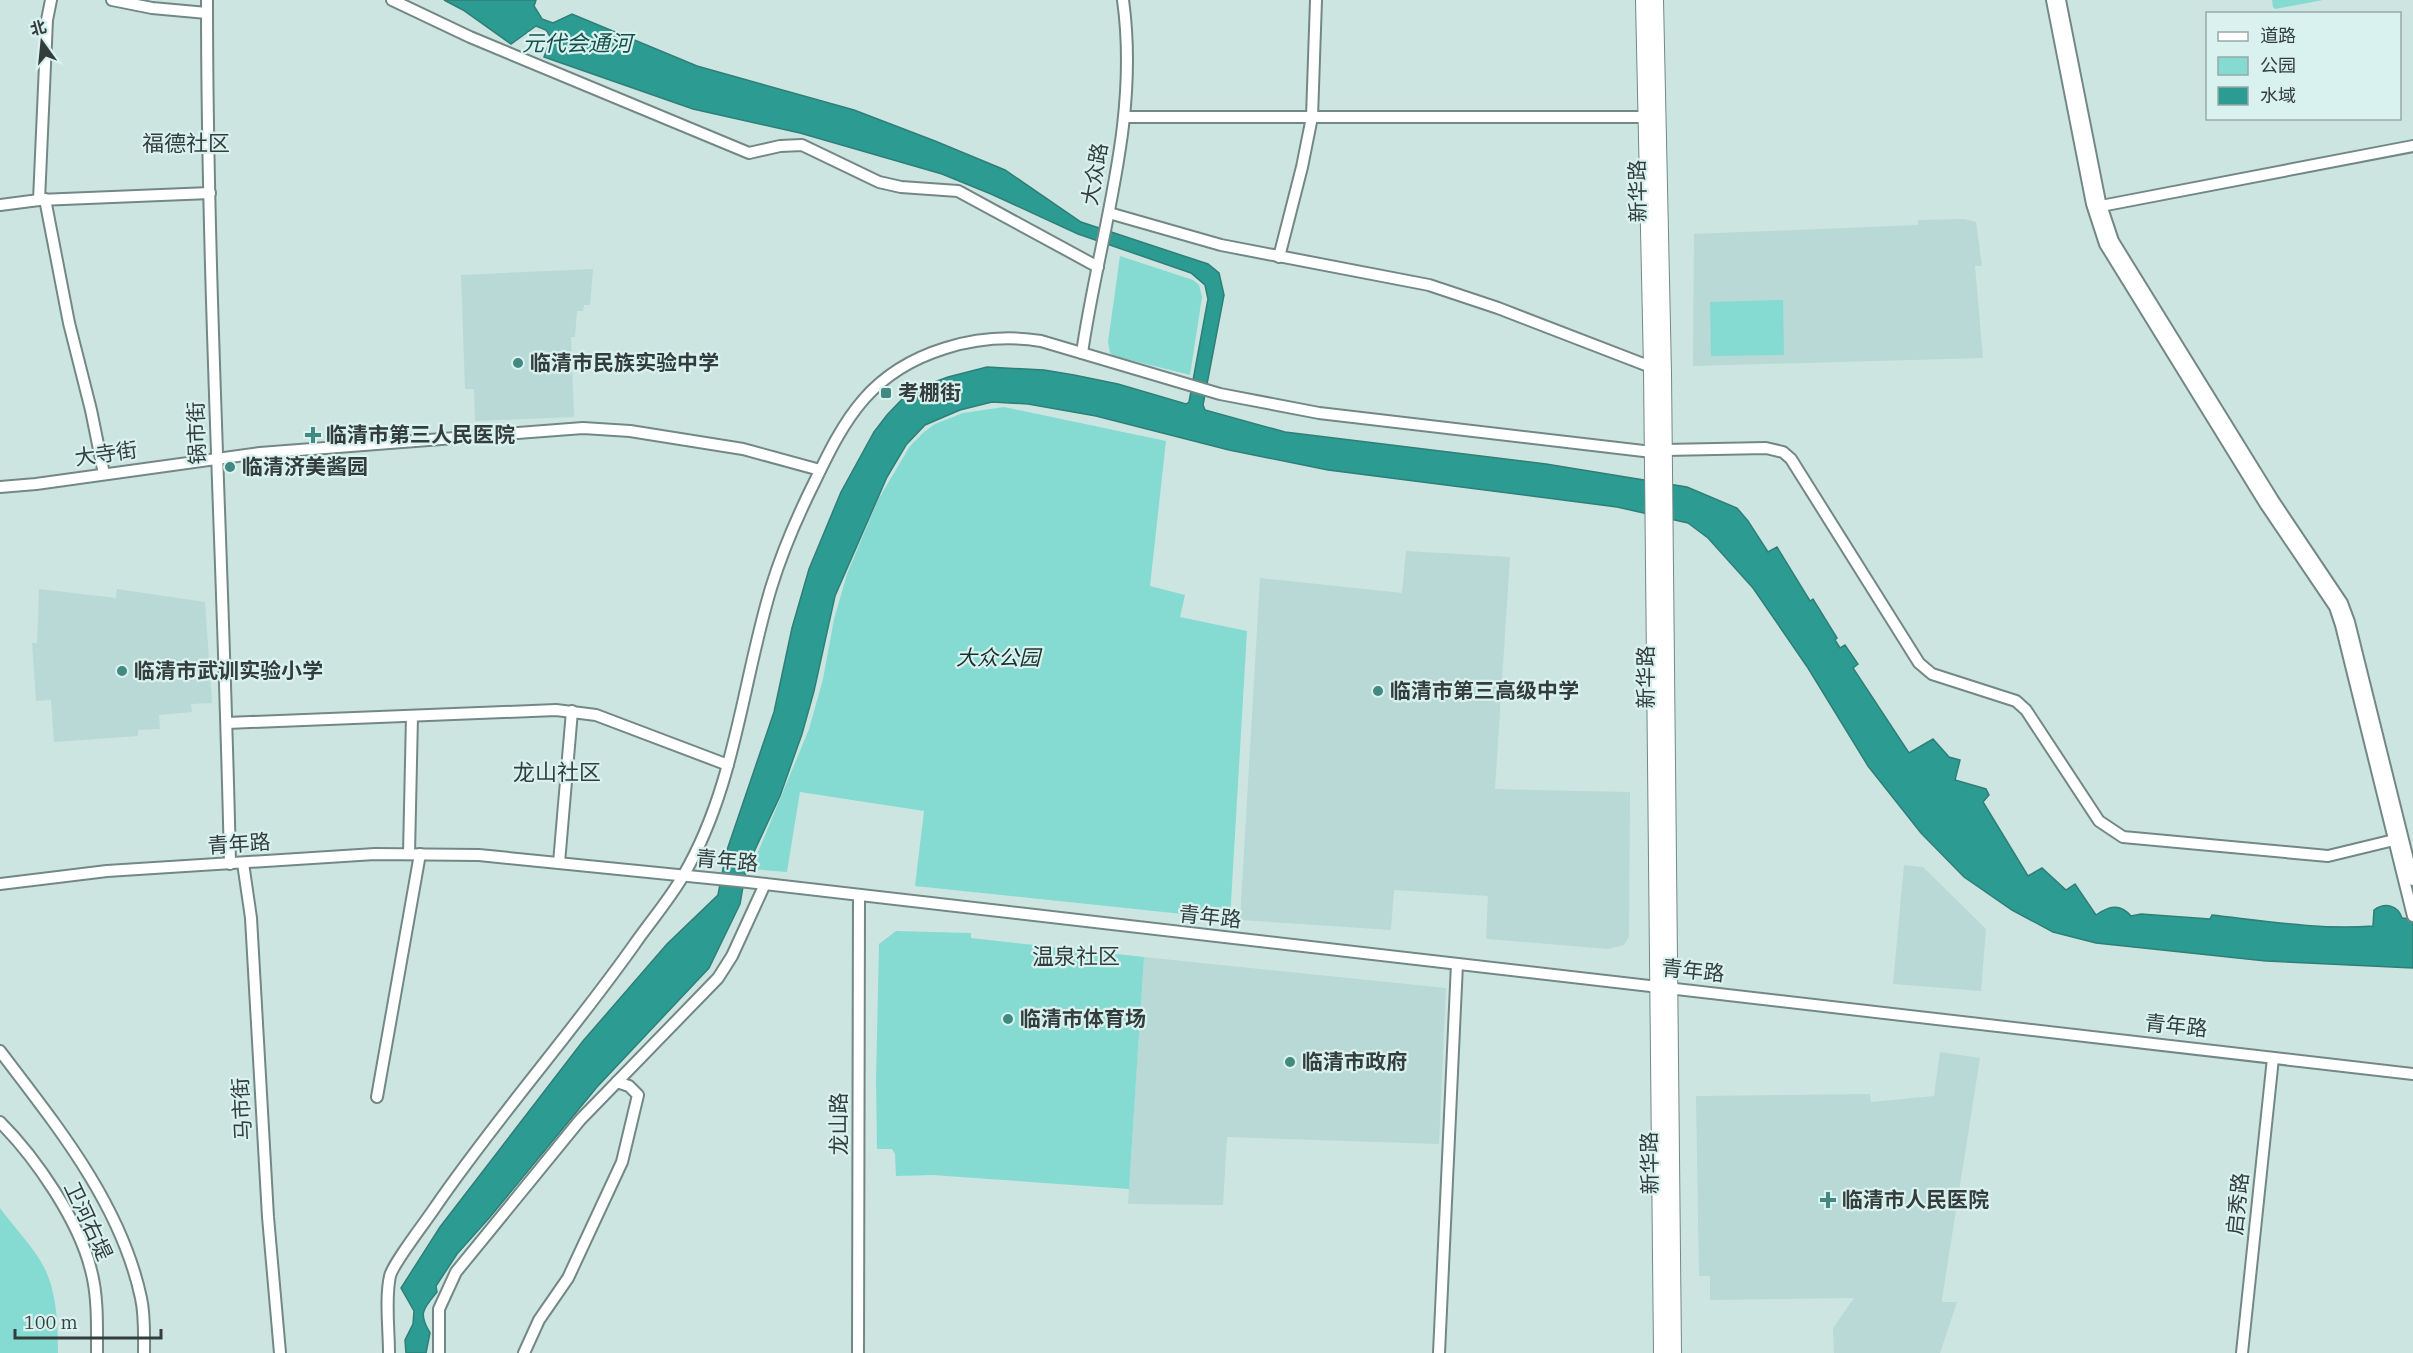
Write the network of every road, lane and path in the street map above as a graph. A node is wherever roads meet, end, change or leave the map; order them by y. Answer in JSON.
{"nodes":[{"id":1,"x":51,"y":0,"type":"edge"},
{"id":2,"x":112,"y":0,"type":"edge"},
{"id":3,"x":207,"y":0,"type":"edge"},
{"id":4,"x":392,"y":0,"type":"edge"},
{"id":5,"x":1123,"y":0,"type":"edge"},
{"id":6,"x":1316,"y":0,"type":"edge"},
{"id":7,"x":1643,"y":0,"type":"edge"},
{"id":8,"x":1656,"y":0,"type":"edge"},
{"id":9,"x":2052,"y":0,"type":"edge"},
{"id":10,"x":2060,"y":0,"type":"edge"},
{"id":11,"x":207,"y":14,"type":"junction"},
{"id":12,"x":1125,"y":117,"type":"junction"},
{"id":13,"x":1312,"y":117,"type":"junction"},
{"id":14,"x":1644,"y":117,"type":"junction"},
{"id":15,"x":2413,"y":146,"type":"edge"},
{"id":16,"x":210,"y":193,"type":"junction"},
{"id":17,"x":42,"y":200,"type":"junction"},
{"id":18,"x":0,"y":205,"type":"edge"},
{"id":19,"x":2101,"y":206,"type":"junction"},
{"id":20,"x":1109,"y":213,"type":"junction"},
{"id":21,"x":1279,"y":257,"type":"junction"},
{"id":22,"x":1098,"y":267,"type":"junction"},
{"id":23,"x":1082,"y":353,"type":"junction"},
{"id":24,"x":1651,"y":366,"type":"junction"},
{"id":25,"x":1659,"y":458,"type":"junction"},
{"id":26,"x":218,"y":459,"type":"junction"},
{"id":27,"x":820,"y":470,"type":"junction"},
{"id":28,"x":104,"y":474,"type":"junction"},
{"id":29,"x":0,"y":487,"type":"edge"},
{"id":30,"x":572,"y":711,"type":"junction"},
{"id":31,"x":412,"y":716,"type":"junction"},
{"id":32,"x":227,"y":723,"type":"junction"},
{"id":33,"x":728,"y":765,"type":"junction"},
{"id":34,"x":2394,"y":840,"type":"junction"},
{"id":35,"x":414,"y":854,"type":"junction"},
{"id":36,"x":243,"y":863,"type":"junction"},
{"id":37,"x":559,"y":863,"type":"junction"},
{"id":38,"x":230,"y":864,"type":"junction"},
{"id":39,"x":683,"y":876,"type":"junction"},
{"id":40,"x":2413,"y":880,"type":"edge"},
{"id":41,"x":0,"y":884,"type":"edge"},
{"id":42,"x":765,"y":884,"type":"junction"},
{"id":43,"x":859,"y":895,"type":"junction"},
{"id":44,"x":2412,"y":912,"type":"edge"},
{"id":45,"x":1457,"y":964,"type":"junction"},
{"id":46,"x":1663,"y":988,"type":"junction"},
{"id":47,"x":0,"y":1051,"type":"edge"},
{"id":48,"x":2273,"y":1058,"type":"junction"},
{"id":49,"x":2413,"y":1074,"type":"edge"},
{"id":50,"x":618,"y":1082,"type":"junction"},
{"id":51,"x":377,"y":1097,"type":"dead end"},
{"id":52,"x":0,"y":1122,"type":"edge"},
{"id":53,"x":97,"y":1353,"type":"edge"},
{"id":54,"x":144,"y":1353,"type":"edge"},
{"id":55,"x":280,"y":1353,"type":"edge"},
{"id":56,"x":389,"y":1353,"type":"edge"},
{"id":57,"x":439,"y":1353,"type":"edge"},
{"id":58,"x":524,"y":1353,"type":"edge"},
{"id":59,"x":858,"y":1353,"type":"edge"},
{"id":60,"x":1439,"y":1353,"type":"edge"},
{"id":61,"x":1661,"y":1353,"type":"edge"},
{"id":62,"x":1674,"y":1353,"type":"edge"},
{"id":63,"x":2242,"y":1353,"type":"edge"}],
"edges":[{"from":1,"to":17,"type":"street"},
{"from":2,"to":11,"type":"street"},
{"from":3,"to":11,"type":"street","name":"锅市街"},
{"from":4,"to":22,"type":"street"},
{"from":5,"to":12,"type":"street","name":"大众路"},
{"from":6,"to":13,"type":"street"},
{"from":7,"to":14,"type":"main road","name":"新华路"},
{"from":8,"to":25,"type":"main road","name":"新华路"},
{"from":9,"to":34,"type":"street"},
{"from":10,"to":19,"type":"street"},
{"from":11,"to":16,"type":"street","name":"锅市街"},
{"from":12,"to":13,"type":"street"},
{"from":12,"to":20,"type":"street","name":"大众路"},
{"from":13,"to":14,"type":"street"},
{"from":13,"to":21,"type":"street"},
{"from":14,"to":24,"type":"main road","name":"新华路"},
{"from":15,"to":19,"type":"street"},
{"from":16,"to":17,"type":"street"},
{"from":16,"to":26,"type":"street","name":"锅市街"},
{"from":17,"to":18,"type":"street"},
{"from":17,"to":28,"type":"street"},
{"from":19,"to":40,"type":"street"},
{"from":20,"to":21,"type":"street"},
{"from":20,"to":22,"type":"street","name":"大众路"},
{"from":21,"to":24,"type":"street"},
{"from":22,"to":23,"type":"street","name":"大众路"},
{"from":23,"to":25,"type":"street"},
{"from":23,"to":27,"type":"street"},
{"from":24,"to":25,"type":"main road","name":"新华路"},
{"from":25,"to":34,"type":"street"},
{"from":25,"to":46,"type":"main road","name":"新华路"},
{"from":26,"to":27,"type":"street"},
{"from":26,"to":28,"type":"street","name":"大寺街"},
{"from":26,"to":32,"type":"street","name":"锅市街"},
{"from":27,"to":33,"type":"street"},
{"from":28,"to":29,"type":"street","name":"大寺街"},
{"from":30,"to":31,"type":"street"},
{"from":30,"to":33,"type":"street"},
{"from":30,"to":37,"type":"street"},
{"from":31,"to":32,"type":"street"},
{"from":31,"to":35,"type":"street"},
{"from":32,"to":38,"type":"street","name":"锅市街"},
{"from":33,"to":39,"type":"street"},
{"from":34,"to":44,"type":"street"},
{"from":35,"to":36,"type":"street","name":"青年路"},
{"from":35,"to":37,"type":"street","name":"青年路"},
{"from":35,"to":51,"type":"street"},
{"from":36,"to":38,"type":"street","name":"青年路"},
{"from":36,"to":55,"type":"street","name":"马市街"},
{"from":37,"to":39,"type":"street","name":"青年路"},
{"from":38,"to":41,"type":"street","name":"青年路"},
{"from":39,"to":42,"type":"street","name":"青年路"},
{"from":39,"to":56,"type":"street"},
{"from":42,"to":43,"type":"street","name":"青年路"},
{"from":42,"to":50,"type":"street"},
{"from":43,"to":45,"type":"street","name":"青年路"},
{"from":43,"to":59,"type":"street","name":"龙山路"},
{"from":45,"to":46,"type":"street","name":"青年路"},
{"from":45,"to":60,"type":"street"},
{"from":46,"to":48,"type":"street","name":"青年路"},
{"from":46,"to":61,"type":"main road","name":"新华路"},
{"from":46,"to":62,"type":"main road","name":"新华路"},
{"from":47,"to":54,"type":"street"},
{"from":48,"to":49,"type":"street","name":"青年路"},
{"from":48,"to":63,"type":"street","name":"启秀路"},
{"from":50,"to":57,"type":"street"},
{"from":50,"to":58,"type":"street"},
{"from":52,"to":53,"type":"street","name":"卫河右堤"}]}
